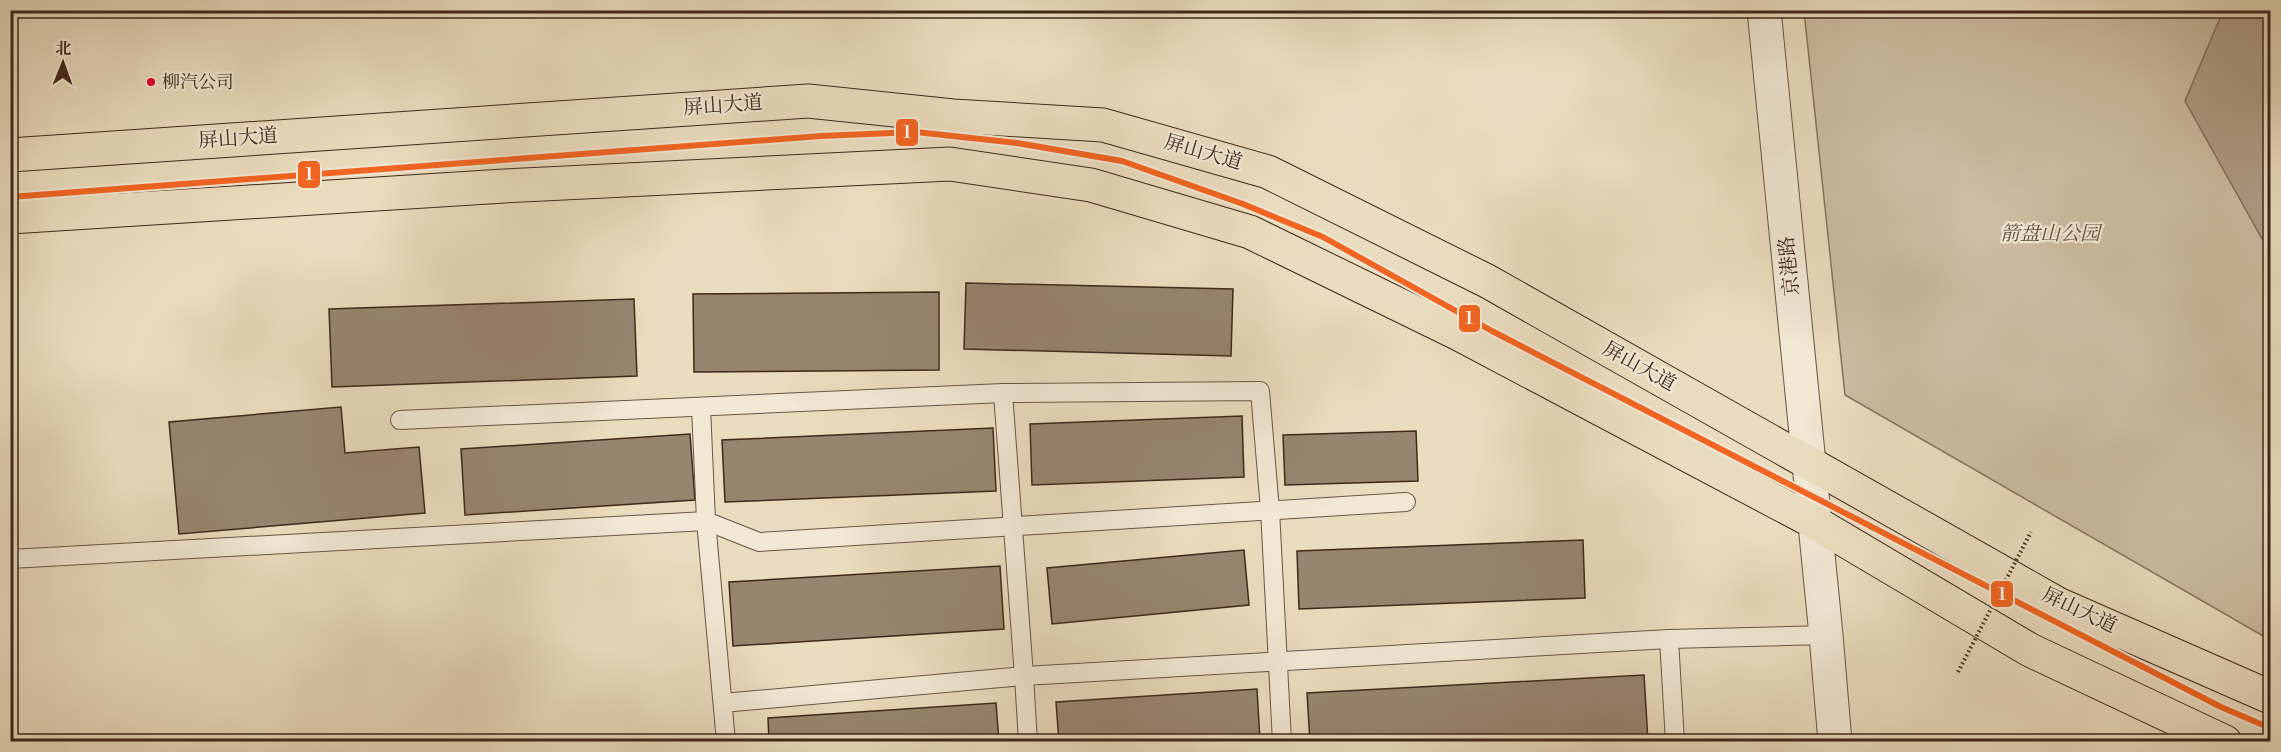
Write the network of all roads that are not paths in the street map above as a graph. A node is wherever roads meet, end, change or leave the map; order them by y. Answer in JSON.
{"nodes":[{"id":1,"x":1764,"y":10,"type":"edge"},
{"id":2,"x":10,"y":155,"type":"edge"},
{"id":3,"x":10,"y":217,"type":"edge"},
{"id":4,"x":1003,"y":393,"type":"junction"},
{"id":5,"x":701,"y":407,"type":"junction"},
{"id":6,"x":400,"y":420,"type":"dead end"},
{"id":7,"x":1809,"y":463,"type":"junction"},
{"id":8,"x":1406,"y":502,"type":"dead end"},
{"id":9,"x":1269,"y":510,"type":"junction"},
{"id":10,"x":706,"y":520,"type":"junction"},
{"id":11,"x":1814,"y":522,"type":"junction"},
{"id":12,"x":1014,"y":526,"type":"junction"},
{"id":13,"x":10,"y":559,"type":"edge"},
{"id":14,"x":1826,"y":635,"type":"junction"},
{"id":15,"x":1669,"y":639,"type":"junction"},
{"id":16,"x":1277,"y":661,"type":"junction"},
{"id":17,"x":1024,"y":676,"type":"junction"},
{"id":18,"x":2271,"y":697,"type":"edge"},
{"id":19,"x":723,"y":703,"type":"junction"},
{"id":20,"x":726,"y":741,"type":"edge"},
{"id":21,"x":1028,"y":741,"type":"edge"},
{"id":22,"x":1282,"y":741,"type":"edge"},
{"id":23,"x":1675,"y":741,"type":"edge"},
{"id":24,"x":1834,"y":741,"type":"edge"},
{"id":25,"x":2225,"y":741,"type":"edge"}],
"edges":[{"from":1,"to":7,"type":"street","name":"京港路"},
{"from":2,"to":7,"type":"main road","name":"屏山大道"},
{"from":3,"to":11,"type":"main road"},
{"from":4,"to":5,"type":"lane"},
{"from":4,"to":9,"type":"lane"},
{"from":4,"to":12,"type":"lane"},
{"from":5,"to":6,"type":"lane"},
{"from":5,"to":10,"type":"lane"},
{"from":7,"to":11,"type":"street","name":"京港路"},
{"from":7,"to":18,"type":"main road","name":"屏山大道"},
{"from":8,"to":9,"type":"lane"},
{"from":9,"to":12,"type":"lane"},
{"from":9,"to":16,"type":"lane"},
{"from":10,"to":12,"type":"lane"},
{"from":10,"to":13,"type":"lane"},
{"from":10,"to":19,"type":"lane"},
{"from":11,"to":14,"type":"street","name":"京港路"},
{"from":11,"to":25,"type":"main road"},
{"from":12,"to":17,"type":"lane"},
{"from":14,"to":15,"type":"lane"},
{"from":14,"to":24,"type":"street","name":"京港路"},
{"from":15,"to":16,"type":"lane"},
{"from":15,"to":23,"type":"lane"},
{"from":16,"to":17,"type":"lane"},
{"from":16,"to":22,"type":"lane"},
{"from":17,"to":19,"type":"lane"},
{"from":17,"to":21,"type":"lane"},
{"from":19,"to":20,"type":"lane"}]}
